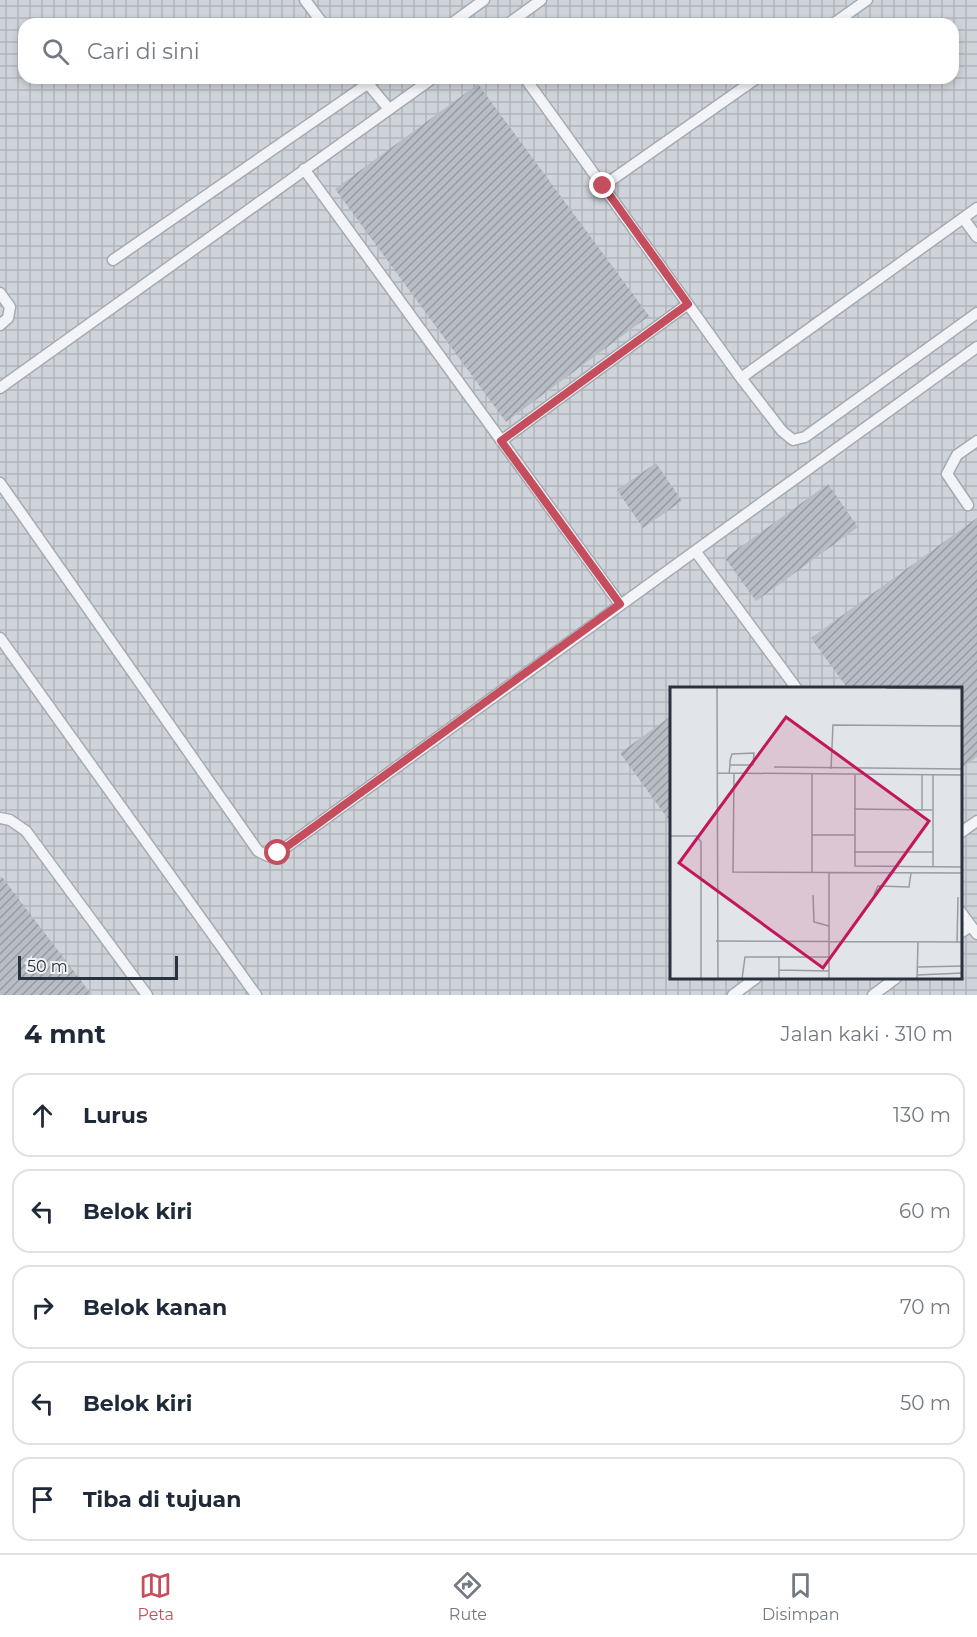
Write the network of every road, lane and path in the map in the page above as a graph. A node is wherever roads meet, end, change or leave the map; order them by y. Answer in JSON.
{"nodes":[{"id":1,"x":304,"y":0,"type":"edge"},
{"id":2,"x":484,"y":0,"type":"edge"},
{"id":3,"x":541,"y":0,"type":"edge"},
{"id":4,"x":867,"y":0,"type":"edge"},
{"id":5,"x":318,"y":18,"type":"edge"},
{"id":6,"x":459,"y":18,"type":"edge"},
{"id":7,"x":516,"y":18,"type":"edge"},
{"id":8,"x":842,"y":18,"type":"edge"},
{"id":9,"x":363,"y":84,"type":"edge"},
{"id":10,"x":372,"y":84,"type":"edge"},
{"id":11,"x":424,"y":84,"type":"edge"},
{"id":12,"x":529,"y":84,"type":"edge"},
{"id":13,"x":748,"y":84,"type":"edge"},
{"id":14,"x":389,"y":109,"type":"junction"},
{"id":15,"x":304,"y":169,"type":"junction"},
{"id":16,"x":603,"y":186,"type":"junction"},
{"id":17,"x":977,"y":208,"type":"edge"},
{"id":18,"x":963,"y":218,"type":"junction"},
{"id":19,"x":977,"y":237,"type":"edge"},
{"id":20,"x":113,"y":260,"type":"dead end"},
{"id":21,"x":0,"y":293,"type":"edge"},
{"id":22,"x":688,"y":304,"type":"junction"},
{"id":23,"x":977,"y":313,"type":"edge"},
{"id":24,"x":0,"y":325,"type":"edge"},
{"id":25,"x":977,"y":347,"type":"edge"},
{"id":26,"x":741,"y":378,"type":"junction"},
{"id":27,"x":0,"y":388,"type":"edge"},
{"id":28,"x":501,"y":441,"type":"junction"},
{"id":29,"x":977,"y":441,"type":"edge"},
{"id":30,"x":0,"y":483,"type":"edge"},
{"id":31,"x":968,"y":506,"type":"dead end"},
{"id":32,"x":696,"y":552,"type":"junction"},
{"id":33,"x":620,"y":604,"type":"junction"},
{"id":34,"x":0,"y":638,"type":"edge"},
{"id":35,"x":796,"y":687,"type":"edge"},
{"id":36,"x":0,"y":818,"type":"edge"},
{"id":37,"x":977,"y":820,"type":"edge"},
{"id":38,"x":962,"y":831,"type":"edge"},
{"id":39,"x":962,"y":914,"type":"edge"},
{"id":40,"x":974,"y":930,"type":"edge"},
{"id":41,"x":753,"y":980,"type":"edge"},
{"id":42,"x":893,"y":980,"type":"edge"},
{"id":43,"x":147,"y":995,"type":"edge"},
{"id":44,"x":256,"y":995,"type":"edge"},
{"id":45,"x":733,"y":995,"type":"edge"},
{"id":46,"x":873,"y":995,"type":"edge"}],
"edges":[{"from":1,"to":5,"type":"lane"},
{"from":2,"to":6,"type":"lane"},
{"from":3,"to":7,"type":"lane"},
{"from":4,"to":8,"type":"lane"},
{"from":9,"to":20,"type":"lane"},
{"from":10,"to":14,"type":"lane"},
{"from":11,"to":14,"type":"lane"},
{"from":12,"to":16,"type":"lane"},
{"from":13,"to":16,"type":"lane"},
{"from":14,"to":15,"type":"lane"},
{"from":15,"to":27,"type":"lane"},
{"from":15,"to":28,"type":"lane"},
{"from":16,"to":22,"type":"lane"},
{"from":17,"to":18,"type":"lane"},
{"from":18,"to":19,"type":"lane"},
{"from":18,"to":26,"type":"lane"},
{"from":21,"to":24,"type":"lane"},
{"from":22,"to":26,"type":"lane"},
{"from":22,"to":28,"type":"lane"},
{"from":23,"to":26,"type":"lane"},
{"from":25,"to":32,"type":"lane"},
{"from":28,"to":33,"type":"lane"},
{"from":29,"to":31,"type":"lane"},
{"from":30,"to":33,"type":"lane"},
{"from":32,"to":33,"type":"lane"},
{"from":32,"to":35,"type":"lane"},
{"from":34,"to":44,"type":"lane"},
{"from":36,"to":43,"type":"lane"},
{"from":37,"to":38,"type":"lane"},
{"from":39,"to":40,"type":"lane"},
{"from":41,"to":45,"type":"lane"},
{"from":42,"to":46,"type":"lane"}]}
